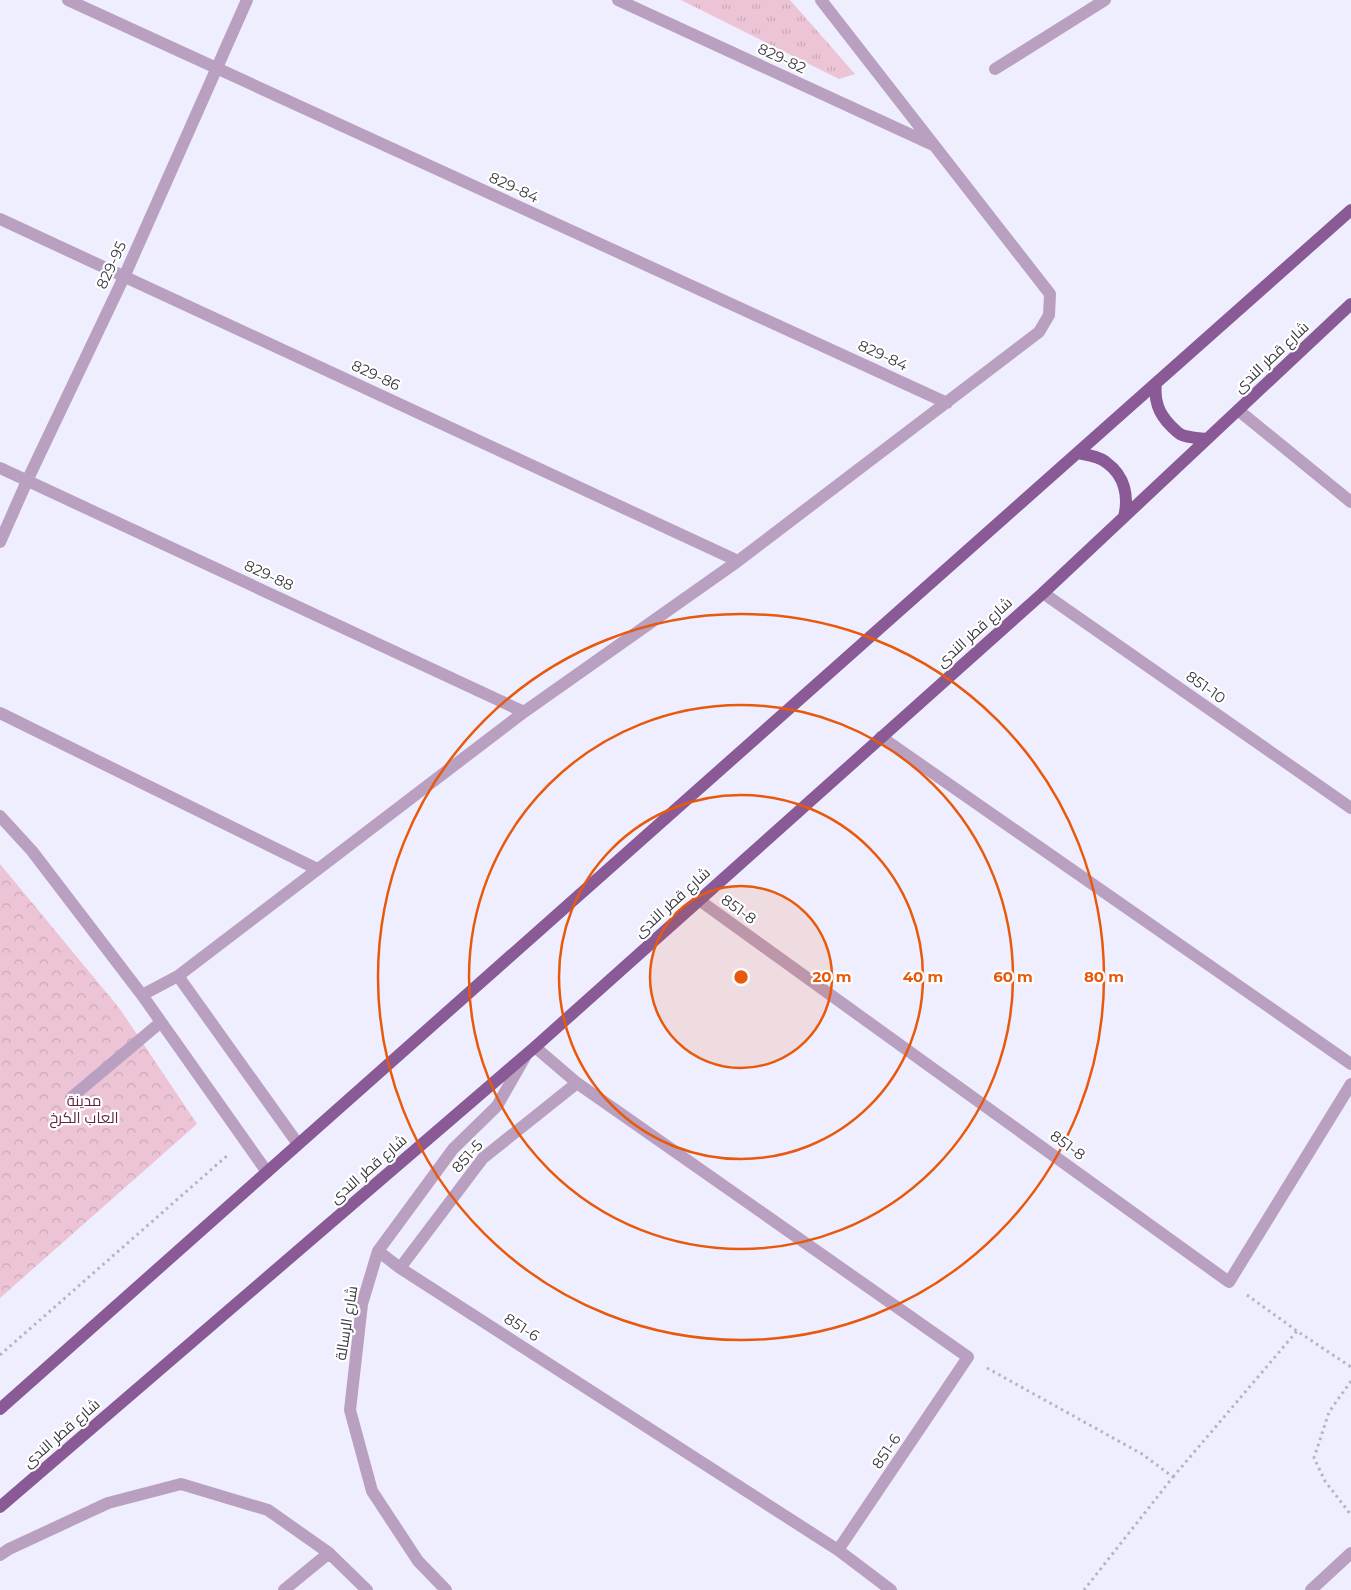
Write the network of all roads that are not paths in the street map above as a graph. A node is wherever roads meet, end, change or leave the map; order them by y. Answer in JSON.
{"nodes":[{"id":1,"x":68,"y":0,"type":"edge"},
{"id":2,"x":247,"y":0,"type":"edge"},
{"id":3,"x":618,"y":0,"type":"edge"},
{"id":4,"x":821,"y":0,"type":"edge"},
{"id":5,"x":1105,"y":0,"type":"edge"},
{"id":6,"x":217,"y":68,"type":"junction"},
{"id":7,"x":995,"y":69,"type":"dead end"},
{"id":8,"x":934,"y":145,"type":"junction"},
{"id":9,"x":1351,"y":210,"type":"edge"},
{"id":10,"x":0,"y":219,"type":"edge"},
{"id":11,"x":124,"y":277,"type":"junction"},
{"id":12,"x":1351,"y":304,"type":"edge"},
{"id":13,"x":1156,"y":383,"type":"junction"},
{"id":14,"x":948,"y":403,"type":"junction"},
{"id":15,"x":1238,"y":410,"type":"junction"},
{"id":16,"x":1207,"y":439,"type":"junction"},
{"id":17,"x":1076,"y":453,"type":"junction"},
{"id":18,"x":0,"y":468,"type":"edge"},
{"id":19,"x":27,"y":481,"type":"junction"},
{"id":20,"x":1351,"y":502,"type":"edge"},
{"id":21,"x":1124,"y":517,"type":"junction"},
{"id":22,"x":0,"y":542,"type":"edge"},
{"id":23,"x":738,"y":560,"type":"junction"},
{"id":24,"x":1043,"y":593,"type":"junction"},
{"id":25,"x":524,"y":712,"type":"junction"},
{"id":26,"x":0,"y":713,"type":"edge"},
{"id":27,"x":881,"y":737,"type":"junction"},
{"id":28,"x":1351,"y":808,"type":"edge"},
{"id":29,"x":0,"y":816,"type":"edge"},
{"id":30,"x":317,"y":869,"type":"junction"},
{"id":31,"x":699,"y":900,"type":"junction"},
{"id":32,"x":178,"y":976,"type":"junction"},
{"id":33,"x":142,"y":995,"type":"junction"},
{"id":34,"x":161,"y":1022,"type":"junction"},
{"id":35,"x":531,"y":1050,"type":"junction"},
{"id":36,"x":1351,"y":1064,"type":"edge"},
{"id":37,"x":577,"y":1083,"type":"junction"},
{"id":38,"x":1351,"y":1084,"type":"edge"},
{"id":39,"x":72,"y":1097,"type":"dead end"},
{"id":40,"x":298,"y":1144,"type":"junction"},
{"id":41,"x":267,"y":1172,"type":"junction"},
{"id":42,"x":378,"y":1251,"type":"junction"},
{"id":43,"x":400,"y":1268,"type":"junction"},
{"id":44,"x":0,"y":1409,"type":"edge"},
{"id":45,"x":0,"y":1507,"type":"edge"},
{"id":46,"x":838,"y":1550,"type":"junction"},
{"id":47,"x":329,"y":1553,"type":"junction"},
{"id":48,"x":1351,"y":1553,"type":"edge"},
{"id":49,"x":0,"y":1555,"type":"edge"},
{"id":50,"x":284,"y":1590,"type":"edge"},
{"id":51,"x":367,"y":1590,"type":"edge"},
{"id":52,"x":446,"y":1590,"type":"edge"},
{"id":53,"x":891,"y":1590,"type":"edge"},
{"id":54,"x":1311,"y":1590,"type":"edge"}],
"edges":[{"from":1,"to":6,"type":"street","name":"829-84"},
{"from":2,"to":6,"type":"street","name":"829-95"},
{"from":3,"to":8,"type":"street","name":"829-82"},
{"from":4,"to":8,"type":"street"},
{"from":5,"to":7,"type":"street"},
{"from":6,"to":11,"type":"street","name":"829-95"},
{"from":6,"to":14,"type":"street","name":"829-84"},
{"from":8,"to":14,"type":"street"},
{"from":9,"to":13,"type":"main road"},
{"from":10,"to":11,"type":"street","name":"829-86"},
{"from":11,"to":19,"type":"street","name":"829-95"},
{"from":11,"to":23,"type":"street","name":"829-86"},
{"from":12,"to":15,"type":"main road","name":"شارع قطر الندى"},
{"from":13,"to":16,"type":"main road"},
{"from":13,"to":17,"type":"main road"},
{"from":14,"to":23,"type":"street"},
{"from":15,"to":16,"type":"main road","name":"شارع قطر الندى"},
{"from":15,"to":20,"type":"street"},
{"from":16,"to":21,"type":"main road","name":"شارع قطر الندى"},
{"from":17,"to":21,"type":"main road"},
{"from":17,"to":40,"type":"main road"},
{"from":18,"to":19,"type":"street","name":"829-88"},
{"from":19,"to":22,"type":"street","name":"829-95"},
{"from":19,"to":25,"type":"street","name":"829-88"},
{"from":21,"to":24,"type":"main road","name":"شارع قطر الندى"},
{"from":23,"to":25,"type":"street"},
{"from":24,"to":27,"type":"main road","name":"شارع قطر الندى"},
{"from":24,"to":28,"type":"street","name":"851-10"},
{"from":25,"to":30,"type":"street"},
{"from":26,"to":30,"type":"street"},
{"from":27,"to":31,"type":"main road","name":"شارع قطر الندى"},
{"from":27,"to":36,"type":"street"},
{"from":29,"to":33,"type":"street"},
{"from":30,"to":32,"type":"street"},
{"from":31,"to":35,"type":"main road","name":"شارع قطر الندى"},
{"from":31,"to":38,"type":"street","name":"851-8"},
{"from":32,"to":33,"type":"street"},
{"from":32,"to":40,"type":"street"},
{"from":33,"to":34,"type":"street"},
{"from":34,"to":39,"type":"street"},
{"from":34,"to":41,"type":"street"},
{"from":35,"to":37,"type":"street"},
{"from":35,"to":42,"type":"street","name":"شارع الرسالة"},
{"from":35,"to":45,"type":"main road","name":"شارع قطر الندى"},
{"from":37,"to":43,"type":"street","name":"851-5"},
{"from":37,"to":46,"type":"street","name":"851-6"},
{"from":40,"to":41,"type":"main road"},
{"from":41,"to":44,"type":"main road"},
{"from":42,"to":43,"type":"street","name":"851-6"},
{"from":42,"to":52,"type":"street","name":"شارع الرسالة"},
{"from":43,"to":46,"type":"street","name":"851-6"},
{"from":46,"to":53,"type":"street"},
{"from":47,"to":49,"type":"street"},
{"from":47,"to":50,"type":"street"},
{"from":47,"to":51,"type":"street"},
{"from":48,"to":54,"type":"street"}]}
